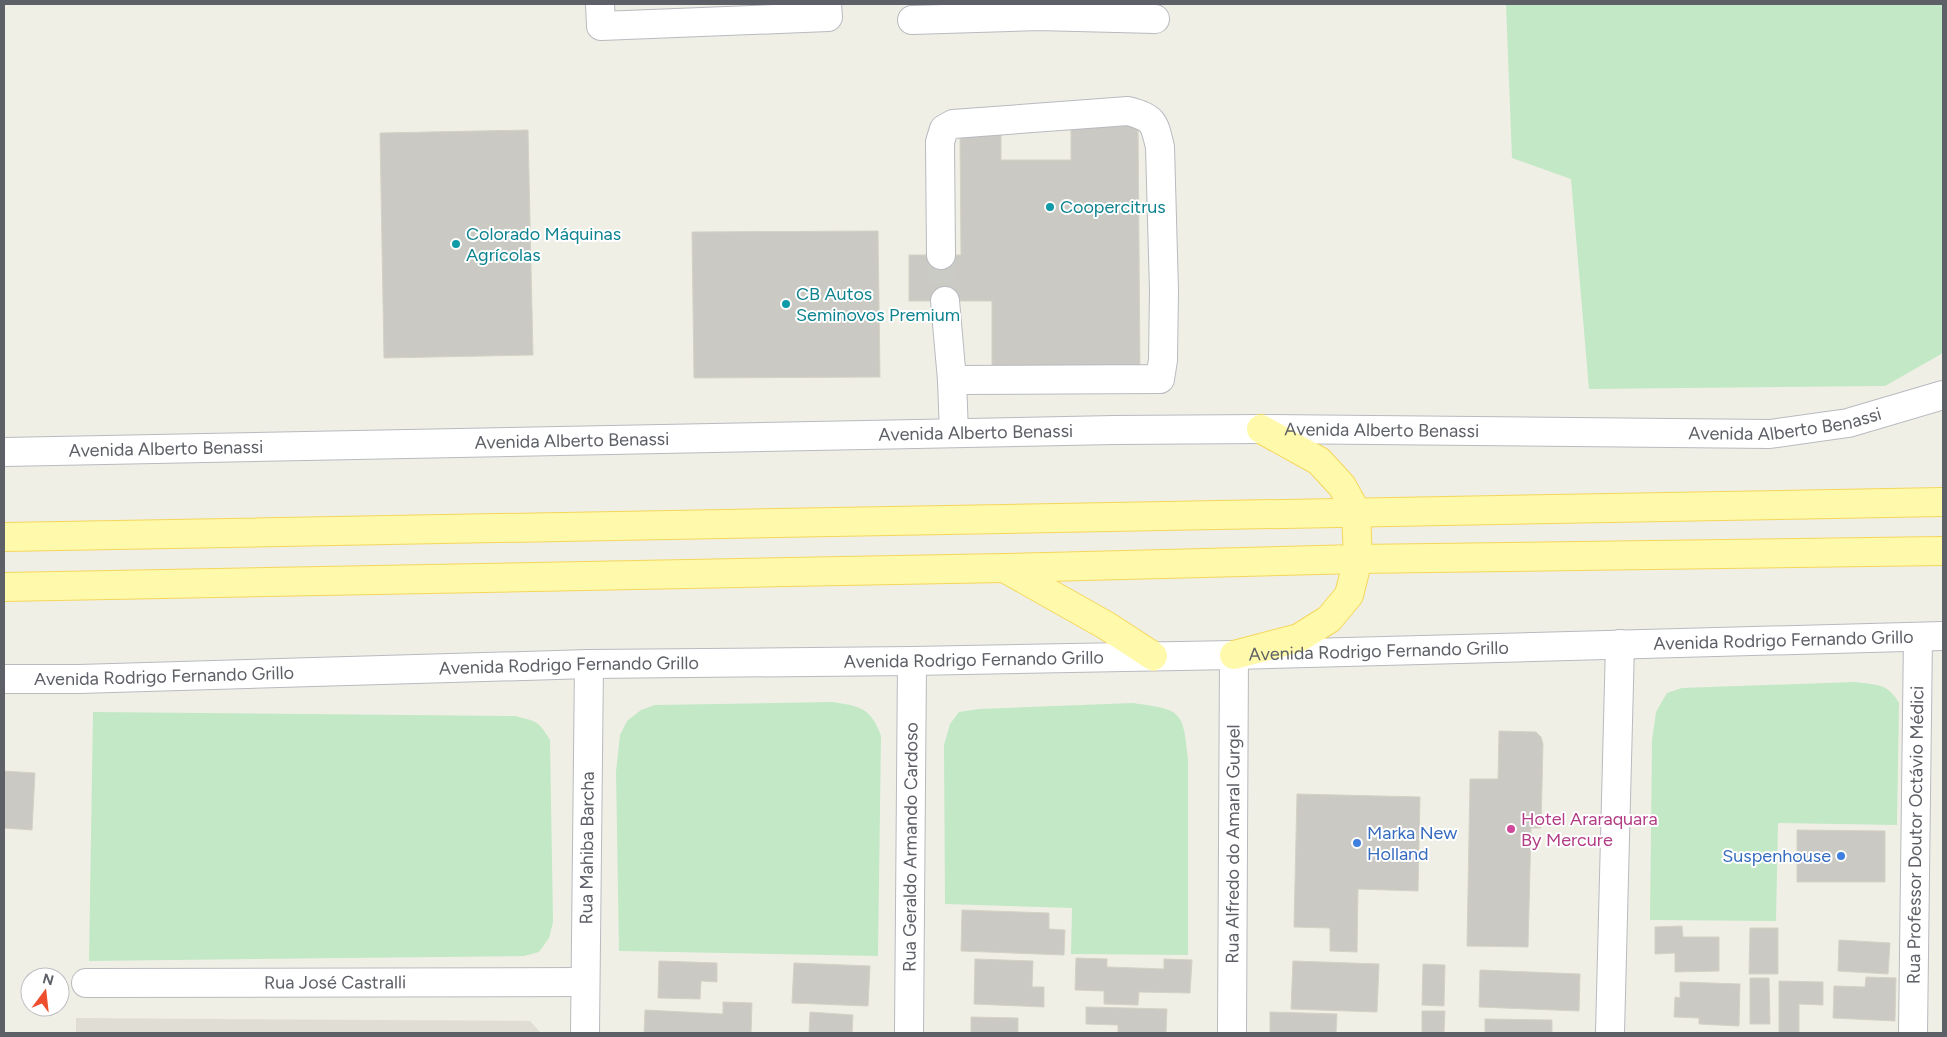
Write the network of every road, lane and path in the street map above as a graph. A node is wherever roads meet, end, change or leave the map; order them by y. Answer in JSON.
{"nodes":[{"id":1,"x":600,"y":4,"type":"edge"},
{"id":2,"x":828,"y":4,"type":"edge"},
{"id":3,"x":1038,"y":10,"type":"edge"},
{"id":4,"x":912,"y":20,"type":"dead end"},
{"id":5,"x":1155,"y":20,"type":"dead end"},
{"id":6,"x":941,"y":255,"type":"tunnel mouth"},
{"id":7,"x":945,"y":301,"type":"tunnel mouth"},
{"id":8,"x":952,"y":380,"type":"junction"},
{"id":9,"x":1943,"y":395,"type":"edge"},
{"id":10,"x":1261,"y":429,"type":"junction"},
{"id":11,"x":954,"y":433,"type":"junction"},
{"id":12,"x":4,"y":452,"type":"edge"},
{"id":13,"x":1943,"y":502,"type":"edge"},
{"id":14,"x":1356,"y":511,"type":"junction"},
{"id":15,"x":4,"y":537,"type":"edge"},
{"id":16,"x":1943,"y":551,"type":"edge"},
{"id":17,"x":1358,"y":559,"type":"junction"},
{"id":18,"x":1004,"y":568,"type":"junction"},
{"id":19,"x":4,"y":587,"type":"edge"},
{"id":20,"x":1930,"y":636,"type":"edge"},
{"id":21,"x":1620,"y":644,"type":"junction"},
{"id":22,"x":1234,"y":655,"type":"junction"},
{"id":23,"x":1153,"y":656,"type":"junction"},
{"id":24,"x":912,"y":661,"type":"junction"},
{"id":25,"x":588,"y":664,"type":"junction"},
{"id":26,"x":4,"y":679,"type":"edge"},
{"id":27,"x":584,"y":982,"type":"junction"},
{"id":28,"x":86,"y":983,"type":"dead end"},
{"id":29,"x":585,"y":1033,"type":"edge"},
{"id":30,"x":909,"y":1033,"type":"edge"},
{"id":31,"x":1232,"y":1033,"type":"edge"},
{"id":32,"x":1610,"y":1033,"type":"edge"},
{"id":33,"x":1913,"y":1033,"type":"edge"}],
"edges":[{"from":1,"to":2,"type":"street"},
{"from":3,"to":4,"type":"street"},
{"from":3,"to":5,"type":"street"},
{"from":6,"to":8,"type":"street"},
{"from":7,"to":8,"type":"street"},
{"from":8,"to":11,"type":"street"},
{"from":9,"to":10,"type":"street","name":"Avenida Alberto Benassi"},
{"from":10,"to":11,"type":"street","name":"Avenida Alberto Benassi"},
{"from":10,"to":14,"type":"main road"},
{"from":11,"to":12,"type":"street","name":"Avenida Alberto Benassi"},
{"from":13,"to":14,"type":"main road"},
{"from":14,"to":15,"type":"main road"},
{"from":14,"to":17,"type":"main road"},
{"from":16,"to":17,"type":"main road"},
{"from":17,"to":18,"type":"main road"},
{"from":17,"to":22,"type":"main road"},
{"from":18,"to":19,"type":"main road"},
{"from":18,"to":23,"type":"main road"},
{"from":20,"to":21,"type":"street","name":"Avenida Rodrigo Fernando Grillo"},
{"from":20,"to":33,"type":"street","name":"Rua Professor Doutor Octávio Médici"},
{"from":21,"to":22,"type":"street","name":"Avenida Rodrigo Fernando Grillo"},
{"from":21,"to":32,"type":"street"},
{"from":22,"to":23,"type":"street","name":"Avenida Rodrigo Fernando Grillo"},
{"from":22,"to":31,"type":"street","name":"Rua Alfredo do Amaral Gurgel"},
{"from":23,"to":24,"type":"street","name":"Avenida Rodrigo Fernando Grillo"},
{"from":24,"to":25,"type":"street","name":"Avenida Rodrigo Fernando Grillo"},
{"from":24,"to":30,"type":"street","name":"Rua Geraldo Armando Cardoso"},
{"from":25,"to":26,"type":"street","name":"Avenida Rodrigo Fernando Grillo"},
{"from":25,"to":27,"type":"street","name":"Rua Mahiba Barcha"},
{"from":27,"to":28,"type":"street","name":"Rua José Castralli"},
{"from":27,"to":29,"type":"street","name":"Rua Mahiba Barcha"}]}
